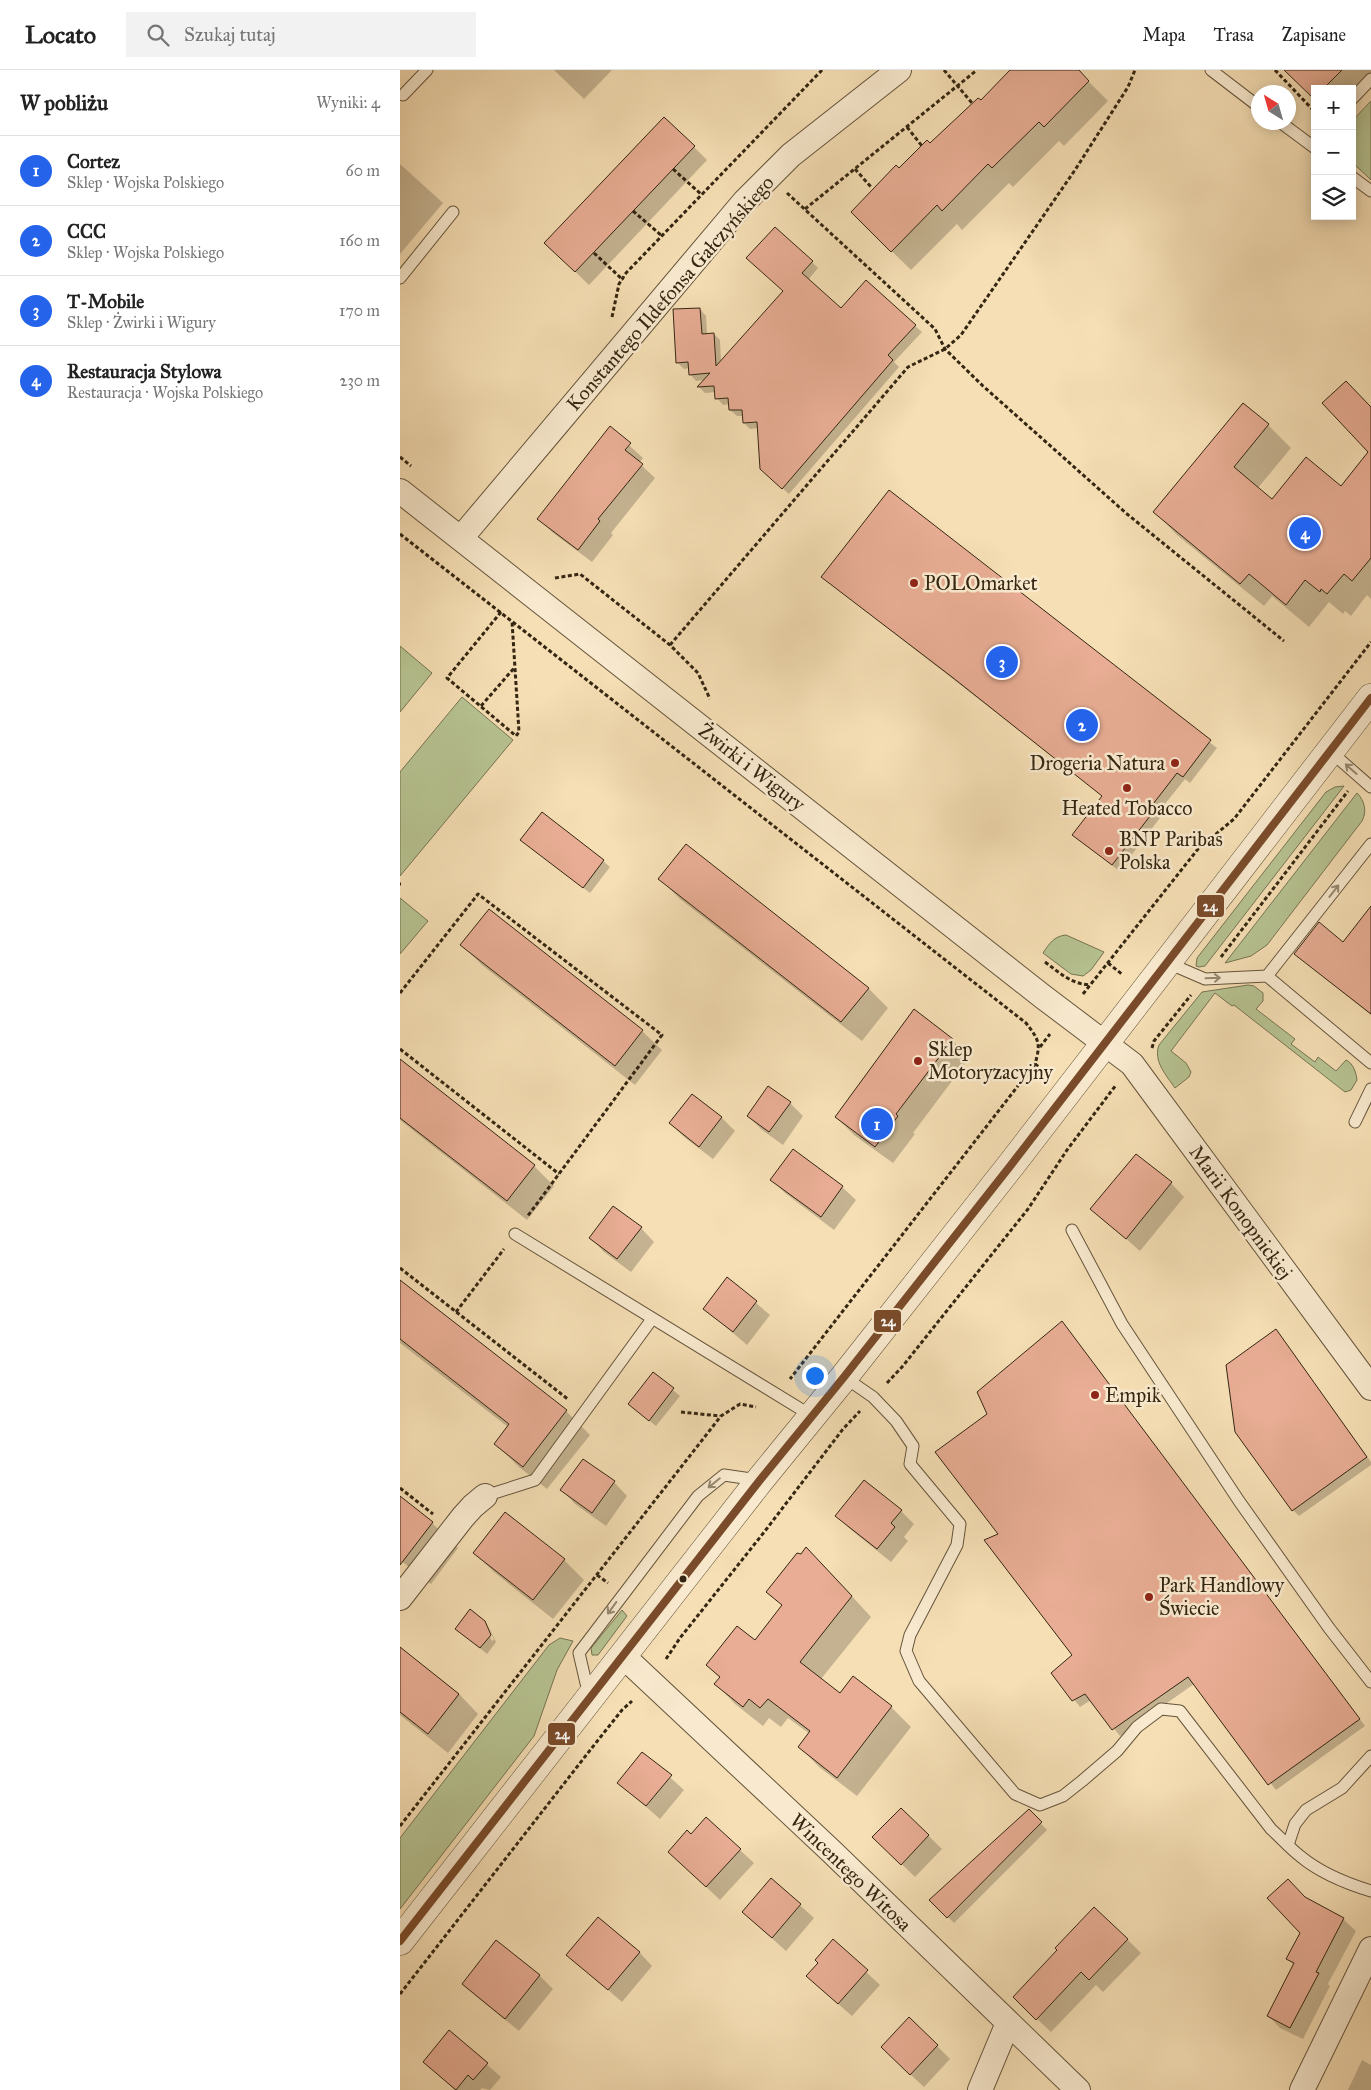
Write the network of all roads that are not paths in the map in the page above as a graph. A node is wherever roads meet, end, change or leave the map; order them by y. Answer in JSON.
{"nodes":[{"id":1,"x":427,"y":70,"type":"edge"},
{"id":2,"x":899,"y":70,"type":"edge"},
{"id":3,"x":1211,"y":70,"type":"edge"},
{"id":4,"x":1371,"y":79,"type":"edge"},
{"id":5,"x":403,"y":95,"type":"dead end"},
{"id":6,"x":1356,"y":95,"type":"edge"},
{"id":7,"x":1251,"y":101,"type":"edge"},
{"id":8,"x":1291,"y":130,"type":"edge"},
{"id":9,"x":1311,"y":145,"type":"edge"},
{"id":10,"x":1356,"y":180,"type":"edge"},
{"id":11,"x":1371,"y":191,"type":"edge"},
{"id":12,"x":453,"y":212,"type":"dead end"},
{"id":13,"x":400,"y":278,"type":"edge"},
{"id":14,"x":400,"y":491,"type":"edge"},
{"id":15,"x":462,"y":538,"type":"junction"},
{"id":16,"x":1371,"y":698,"type":"edge"},
{"id":17,"x":1331,"y":752,"type":"junction"},
{"id":18,"x":1371,"y":787,"type":"edge"},
{"id":19,"x":1371,"y":844,"type":"edge"},
{"id":20,"x":1168,"y":963,"type":"junction"},
{"id":21,"x":1267,"y":976,"type":"junction"},
{"id":22,"x":1105,"y":1043,"type":"junction"},
{"id":23,"x":1371,"y":1063,"type":"edge"},
{"id":24,"x":1371,"y":1089,"type":"edge"},
{"id":25,"x":1355,"y":1122,"type":"dead end"},
{"id":26,"x":1072,"y":1230,"type":"dead end"},
{"id":27,"x":515,"y":1234,"type":"road end"},
{"id":28,"x":652,"y":1319,"type":"junction"},
{"id":29,"x":844,"y":1377,"type":"junction"},
{"id":30,"x":1371,"y":1388,"type":"edge"},
{"id":31,"x":812,"y":1416,"type":"junction"},
{"id":32,"x":760,"y":1480,"type":"junction"},
{"id":33,"x":486,"y":1496,"type":"joint"},
{"id":34,"x":400,"y":1598,"type":"edge"},
{"id":35,"x":622,"y":1655,"type":"junction"},
{"id":36,"x":1371,"y":1682,"type":"edge"},
{"id":37,"x":589,"y":1698,"type":"junction"},
{"id":38,"x":1371,"y":1756,"type":"edge"},
{"id":39,"x":1288,"y":1845,"type":"junction"},
{"id":40,"x":1371,"y":1891,"type":"edge"},
{"id":41,"x":400,"y":1941,"type":"edge"},
{"id":42,"x":1371,"y":1949,"type":"edge"},
{"id":43,"x":1008,"y":2023,"type":"junction"},
{"id":44,"x":980,"y":2090,"type":"edge"},
{"id":45,"x":1078,"y":2090,"type":"edge"},
{"id":46,"x":1302,"y":2090,"type":"edge"}],
"edges":[{"from":1,"to":5,"type":"lane"},
{"from":2,"to":15,"type":"street","name":"Konstantego Ildefonsa Gałczyńskiego"},
{"from":3,"to":7,"type":"lane"},
{"from":4,"to":6,"type":"lane"},
{"from":8,"to":9,"type":"lane"},
{"from":10,"to":11,"type":"lane"},
{"from":12,"to":13,"type":"lane"},
{"from":14,"to":15,"type":"street","name":"Żwirki i Wigury"},
{"from":15,"to":22,"type":"street","name":"Żwirki i Wigury"},
{"from":16,"to":17,"type":"street"},
{"from":18,"to":17,"type":"lane","one_way":true},
{"from":17,"to":20,"type":"street"},
{"from":21,"to":19,"type":"lane","one_way":true},
{"from":20,"to":21,"type":"lane","one_way":true},
{"from":20,"to":22,"type":"street"},
{"from":21,"to":23,"type":"lane"},
{"from":22,"to":29,"type":"street"},
{"from":22,"to":30,"type":"street","name":"Marii Konopnickiej"},
{"from":24,"to":25,"type":"lane"},
{"from":26,"to":36,"type":"lane"},
{"from":27,"to":28,"type":"lane"},
{"from":28,"to":31,"type":"lane"},
{"from":28,"to":33,"type":"lane"},
{"from":29,"to":31,"type":"street"},
{"from":29,"to":39,"type":"lane"},
{"from":31,"to":32,"type":"street"},
{"from":32,"to":35,"type":"street"},
{"from":32,"to":37,"type":"lane","one_way":true},
{"from":33,"to":34,"type":"street"},
{"from":35,"to":37,"type":"street"},
{"from":35,"to":43,"type":"street","name":"Wincentego Witosa"},
{"from":37,"to":41,"type":"street"},
{"from":38,"to":39,"type":"lane"},
{"from":39,"to":40,"type":"lane"},
{"from":42,"to":46,"type":"street"},
{"from":43,"to":44,"type":"street"},
{"from":43,"to":45,"type":"street","name":"Wincentego Witosa"}]}
